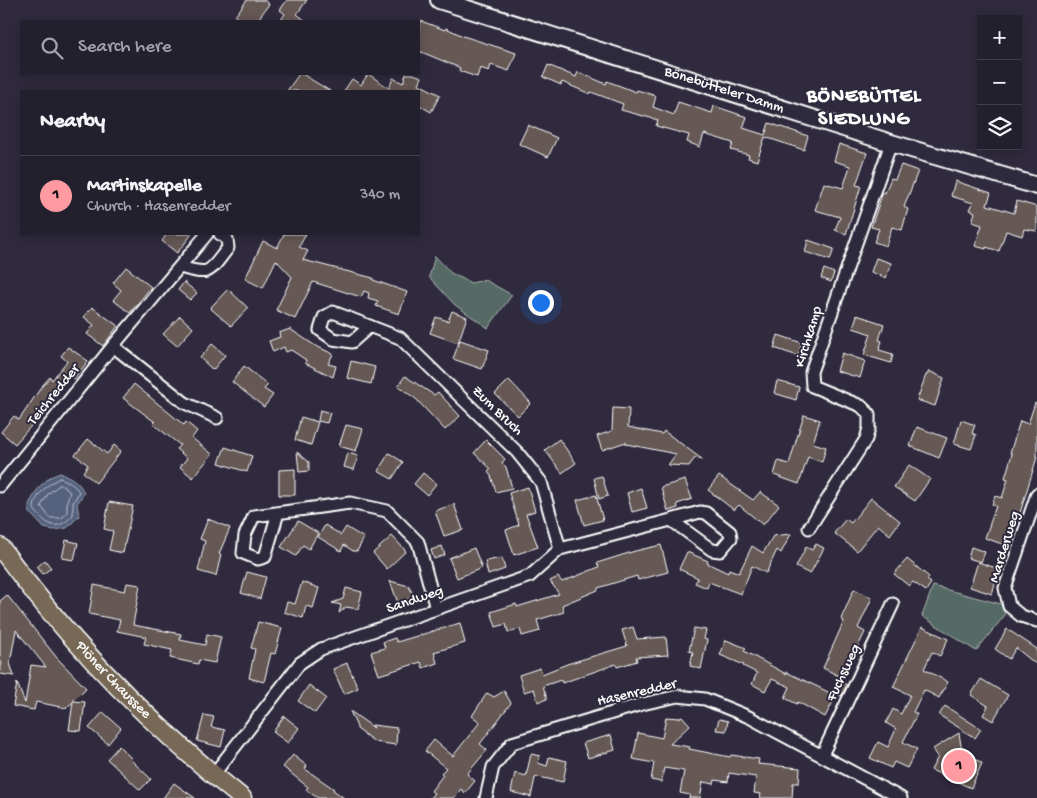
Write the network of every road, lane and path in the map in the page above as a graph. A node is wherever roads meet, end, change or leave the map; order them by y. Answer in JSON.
{"nodes":[{"id":1,"x":439,"y":0,"type":"edge"},
{"id":2,"x":891,"y":143,"type":"junction"},
{"id":3,"x":1037,"y":186,"type":"edge"},
{"id":4,"x":206,"y":235,"type":"edge"},
{"id":5,"x":221,"y":235,"type":"edge"},
{"id":6,"x":180,"y":267,"type":"junction"},
{"id":7,"x":370,"y":326,"type":"dead end"},
{"id":8,"x":113,"y":346,"type":"junction"},
{"id":9,"x":217,"y":418,"type":"dead end"},
{"id":10,"x":0,"y":486,"type":"edge"},
{"id":11,"x":1037,"y":494,"type":"edge"},
{"id":12,"x":278,"y":513,"type":"dead end"},
{"id":13,"x":671,"y":520,"type":"junction"},
{"id":14,"x":809,"y":528,"type":"dead end"},
{"id":15,"x":0,"y":547,"type":"edge"},
{"id":16,"x":560,"y":549,"type":"junction"},
{"id":17,"x":894,"y":604,"type":"dead end"},
{"id":18,"x":436,"y":609,"type":"junction"},
{"id":19,"x":1037,"y":621,"type":"edge"},
{"id":20,"x":822,"y":755,"type":"junction"},
{"id":21,"x":213,"y":775,"type":"junction"},
{"id":22,"x":897,"y":797,"type":"edge"},
{"id":23,"x":242,"y":798,"type":"edge"},
{"id":24,"x":486,"y":798,"type":"edge"}],
"edges":[{"from":1,"to":2,"type":"street","name":"Bönebütteler Damm"},
{"from":2,"to":3,"type":"street","name":"Bönebütteler Damm"},
{"from":2,"to":14,"type":"street","name":"Kirchkamp"},
{"from":4,"to":6,"type":"street","name":"Teichredder"},
{"from":5,"to":6,"type":"street"},
{"from":6,"to":8,"type":"street","name":"Teichredder"},
{"from":7,"to":16,"type":"street","name":"Zum Bruch"},
{"from":8,"to":9,"type":"street"},
{"from":8,"to":10,"type":"street","name":"Teichredder"},
{"from":11,"to":19,"type":"street","name":"Marderweg"},
{"from":12,"to":18,"type":"street"},
{"from":13,"to":13,"type":"street","name":"Sandweg"},
{"from":13,"to":16,"type":"street","name":"Sandweg"},
{"from":15,"to":21,"type":"main road","name":"Plöner Chaussee"},
{"from":16,"to":18,"type":"street","name":"Sandweg"},
{"from":17,"to":20,"type":"street","name":"Fuchsweg"},
{"from":18,"to":21,"type":"street","name":"Sandweg"},
{"from":20,"to":22,"type":"street","name":"Hasenredder"},
{"from":20,"to":24,"type":"street","name":"Hasenredder"},
{"from":21,"to":23,"type":"main road","name":"Plöner Chaussee"}]}
